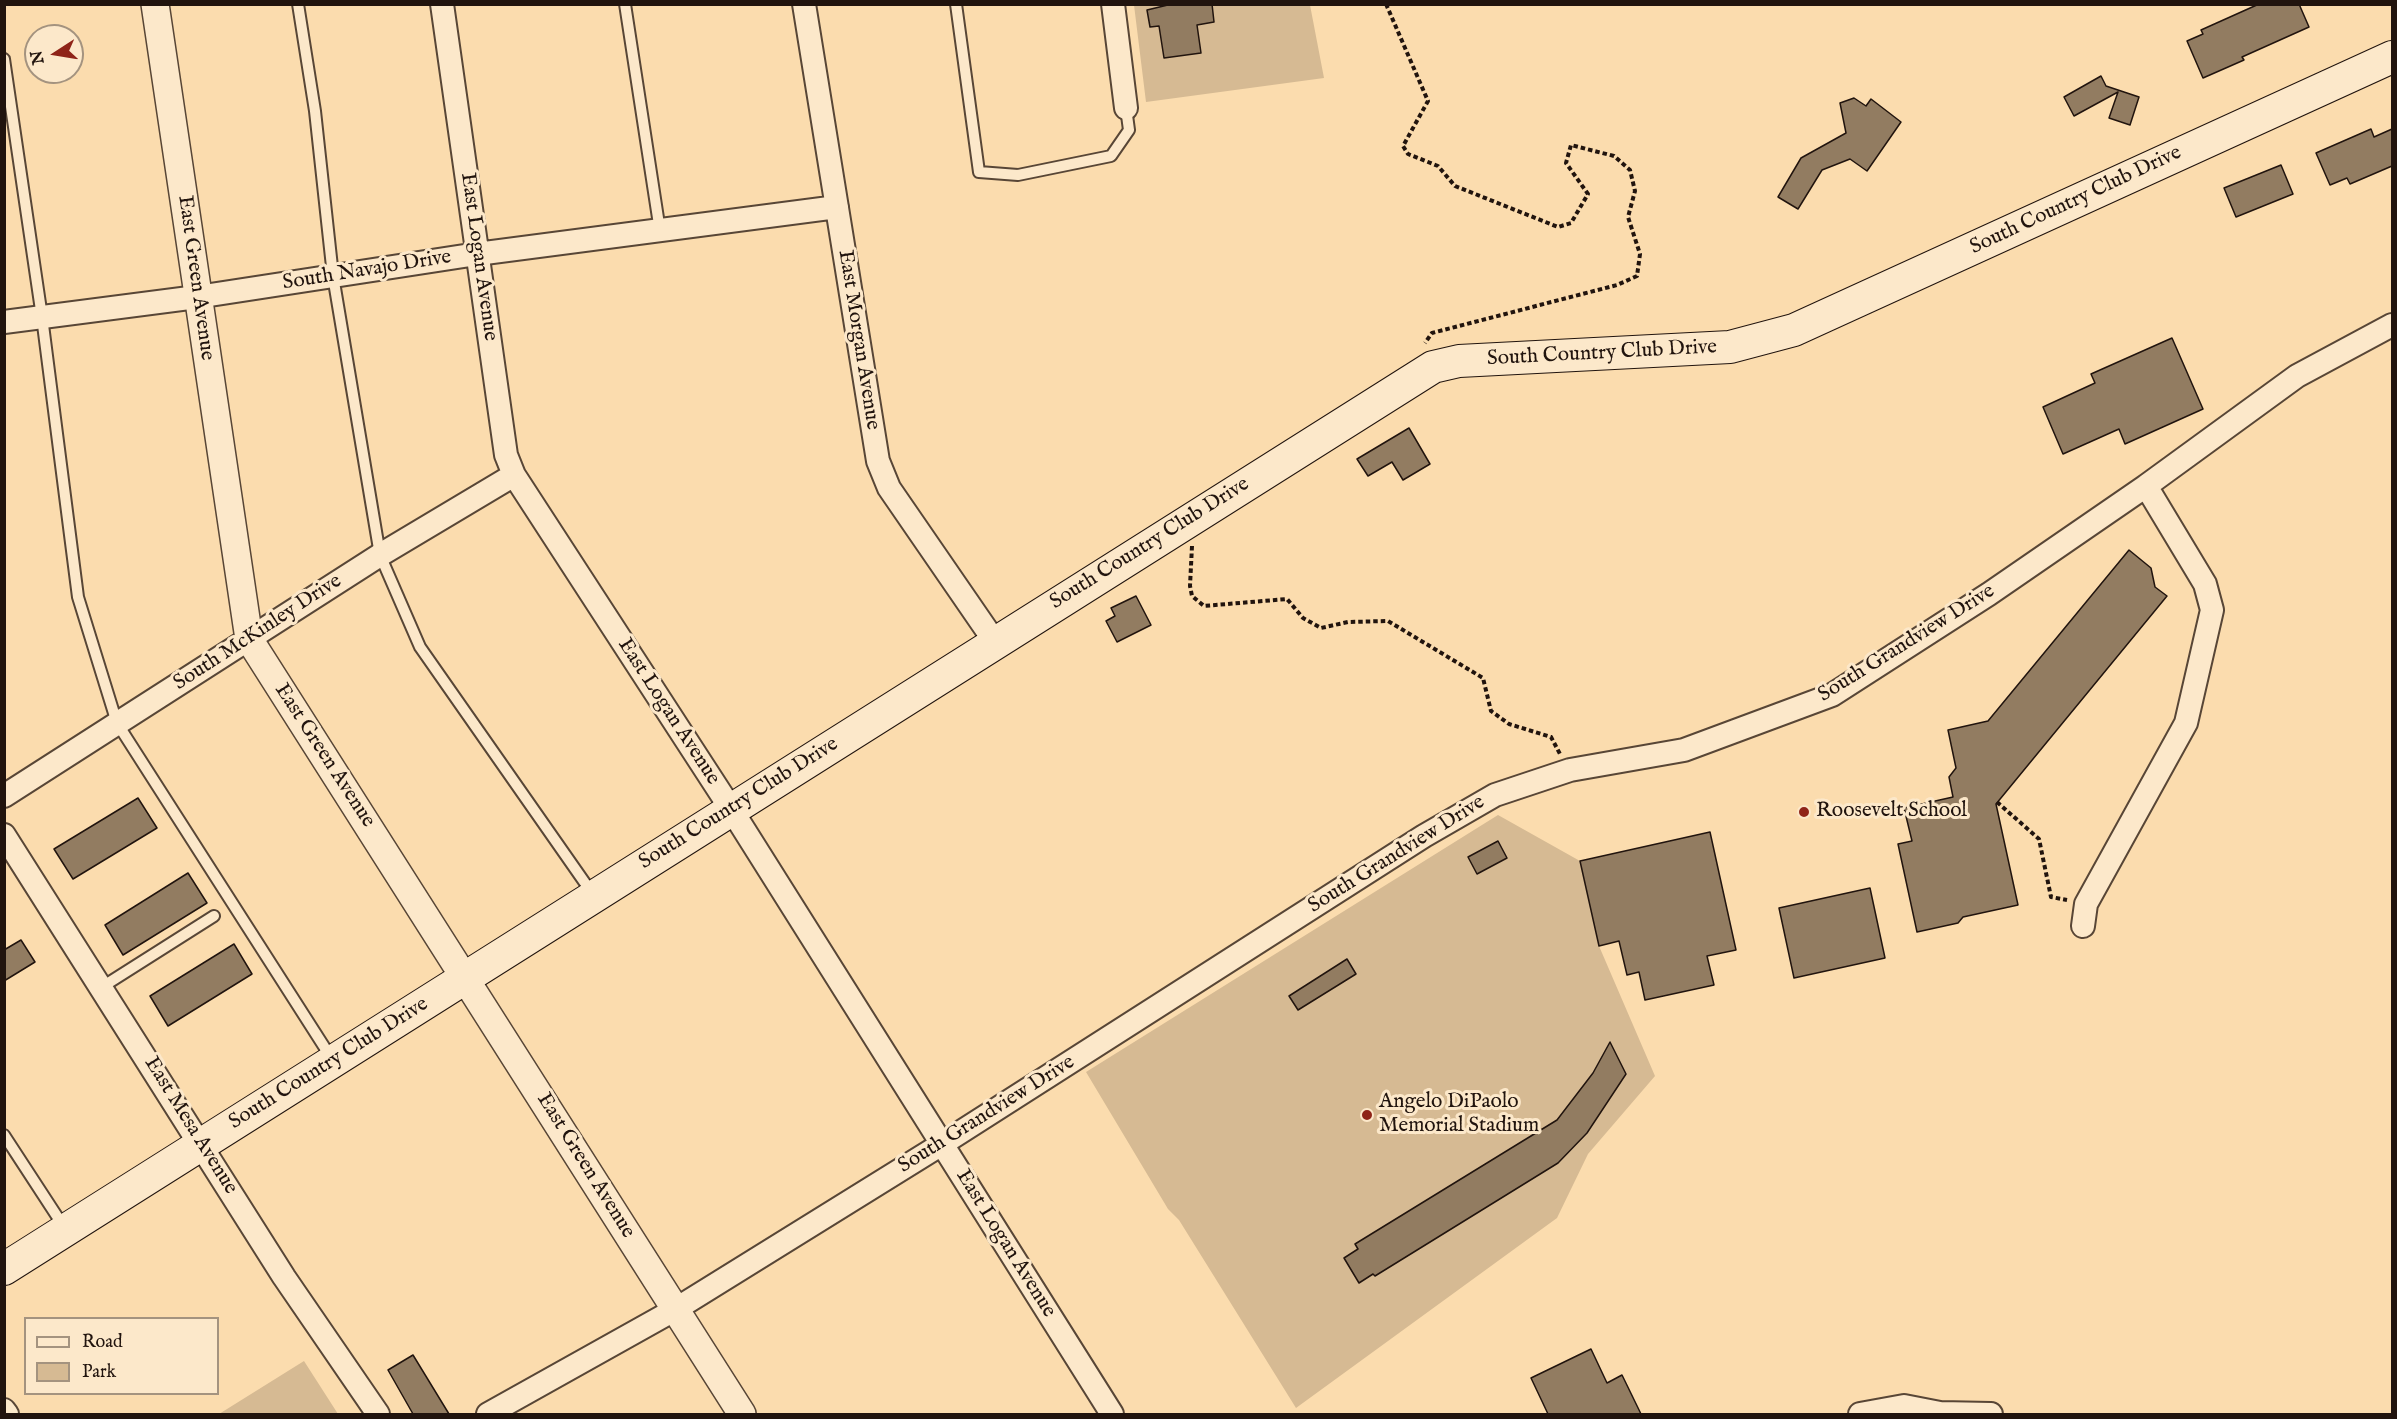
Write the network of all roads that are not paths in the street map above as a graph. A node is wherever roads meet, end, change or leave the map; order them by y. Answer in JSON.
{"nodes":[{"id":1,"x":156,"y":4,"type":"edge"},
{"id":2,"x":298,"y":4,"type":"edge"},
{"id":3,"x":442,"y":4,"type":"edge"},
{"id":4,"x":625,"y":4,"type":"edge"},
{"id":5,"x":804,"y":4,"type":"edge"},
{"id":6,"x":956,"y":4,"type":"edge"},
{"id":7,"x":1113,"y":4,"type":"edge"},
{"id":8,"x":2392,"y":57,"type":"edge"},
{"id":9,"x":4,"y":59,"type":"edge"},
{"id":10,"x":1126,"y":108,"type":"joint"},
{"id":11,"x":837,"y":207,"type":"junction"},
{"id":12,"x":660,"y":232,"type":"junction"},
{"id":13,"x":477,"y":254,"type":"junction"},
{"id":14,"x":333,"y":276,"type":"junction"},
{"id":15,"x":197,"y":297,"type":"junction"},
{"id":16,"x":42,"y":317,"type":"junction"},
{"id":17,"x":4,"y":322,"type":"edge"},
{"id":18,"x":2392,"y":325,"type":"edge"},
{"id":19,"x":514,"y":475,"type":"junction"},
{"id":20,"x":2146,"y":486,"type":"junction"},
{"id":21,"x":380,"y":555,"type":"junction"},
{"id":22,"x":249,"y":639,"type":"junction"},
{"id":23,"x":995,"y":642,"type":"junction"},
{"id":24,"x":117,"y":723,"type":"junction"},
{"id":25,"x":4,"y":796,"type":"edge"},
{"id":26,"x":731,"y":809,"type":"junction"},
{"id":27,"x":4,"y":835,"type":"edge"},
{"id":28,"x":594,"y":896,"type":"junction"},
{"id":29,"x":2084,"y":915,"type":"road end"},
{"id":30,"x":214,"y":916,"type":"dead end"},
{"id":31,"x":466,"y":977,"type":"junction"},
{"id":32,"x":102,"y":987,"type":"junction"},
{"id":33,"x":333,"y":1061,"type":"junction"},
{"id":34,"x":4,"y":1135,"type":"edge"},
{"id":35,"x":202,"y":1144,"type":"junction"},
{"id":36,"x":942,"y":1144,"type":"junction"},
{"id":37,"x":66,"y":1230,"type":"junction"},
{"id":38,"x":4,"y":1269,"type":"edge"},
{"id":39,"x":676,"y":1309,"type":"junction"},
{"id":40,"x":4,"y":1410,"type":"edge"},
{"id":41,"x":8,"y":1414,"type":"edge"},
{"id":42,"x":378,"y":1414,"type":"edge"},
{"id":43,"x":488,"y":1414,"type":"edge"},
{"id":44,"x":742,"y":1414,"type":"edge"},
{"id":45,"x":1112,"y":1414,"type":"edge"},
{"id":46,"x":1860,"y":1414,"type":"edge"},
{"id":47,"x":1940,"y":1414,"type":"edge"},
{"id":48,"x":1991,"y":1414,"type":"edge"}],
"edges":[{"from":1,"to":15,"type":"street","name":"East Green Avenue"},
{"from":2,"to":14,"type":"lane"},
{"from":3,"to":13,"type":"street","name":"East Logan Avenue"},
{"from":4,"to":12,"type":"lane"},
{"from":5,"to":11,"type":"street","name":"East Morgan Avenue"},
{"from":6,"to":10,"type":"lane"},
{"from":7,"to":10,"type":"street"},
{"from":8,"to":23,"type":"main road","name":"South Country Club Drive"},
{"from":9,"to":16,"type":"lane"},
{"from":11,"to":12,"type":"street","name":"South Navajo Drive"},
{"from":11,"to":23,"type":"street","name":"East Morgan Avenue"},
{"from":12,"to":13,"type":"street","name":"South Navajo Drive"},
{"from":13,"to":14,"type":"street","name":"South Navajo Drive"},
{"from":13,"to":19,"type":"street","name":"East Logan Avenue"},
{"from":14,"to":15,"type":"street","name":"South Navajo Drive"},
{"from":14,"to":21,"type":"lane"},
{"from":15,"to":16,"type":"street","name":"South Navajo Drive"},
{"from":15,"to":22,"type":"street","name":"East Green Avenue"},
{"from":16,"to":17,"type":"street","name":"South Navajo Drive"},
{"from":16,"to":24,"type":"lane"},
{"from":18,"to":20,"type":"street","name":"South Grandview Drive"},
{"from":19,"to":21,"type":"street","name":"South McKinley Drive"},
{"from":19,"to":26,"type":"street","name":"East Logan Avenue"},
{"from":20,"to":29,"type":"street"},
{"from":20,"to":36,"type":"street","name":"South Grandview Drive"},
{"from":21,"to":22,"type":"street","name":"South McKinley Drive"},
{"from":21,"to":28,"type":"lane"},
{"from":22,"to":24,"type":"street","name":"South McKinley Drive"},
{"from":22,"to":31,"type":"street","name":"East Green Avenue"},
{"from":23,"to":26,"type":"main road","name":"South Country Club Drive"},
{"from":24,"to":25,"type":"street","name":"South McKinley Drive"},
{"from":24,"to":33,"type":"lane"},
{"from":26,"to":28,"type":"main road","name":"South Country Club Drive"},
{"from":26,"to":36,"type":"street","name":"East Logan Avenue"},
{"from":27,"to":32,"type":"street","name":"East Mesa Avenue"},
{"from":28,"to":31,"type":"main road","name":"South Country Club Drive"},
{"from":30,"to":32,"type":"lane"},
{"from":31,"to":33,"type":"main road","name":"South Country Club Drive"},
{"from":31,"to":39,"type":"street","name":"East Green Avenue"},
{"from":32,"to":35,"type":"street","name":"East Mesa Avenue"},
{"from":33,"to":35,"type":"main road","name":"South Country Club Drive"},
{"from":34,"to":37,"type":"lane"},
{"from":35,"to":37,"type":"main road","name":"South Country Club Drive"},
{"from":35,"to":42,"type":"street","name":"East Mesa Avenue"},
{"from":36,"to":39,"type":"street","name":"South Grandview Drive"},
{"from":36,"to":45,"type":"street","name":"East Logan Avenue"},
{"from":37,"to":38,"type":"main road","name":"South Country Club Drive"},
{"from":39,"to":43,"type":"street","name":"South Grandview Drive"},
{"from":39,"to":44,"type":"street","name":"East Green Avenue"},
{"from":40,"to":41,"type":"street"},
{"from":46,"to":47,"type":"street"},
{"from":47,"to":48,"type":"street"}]}
